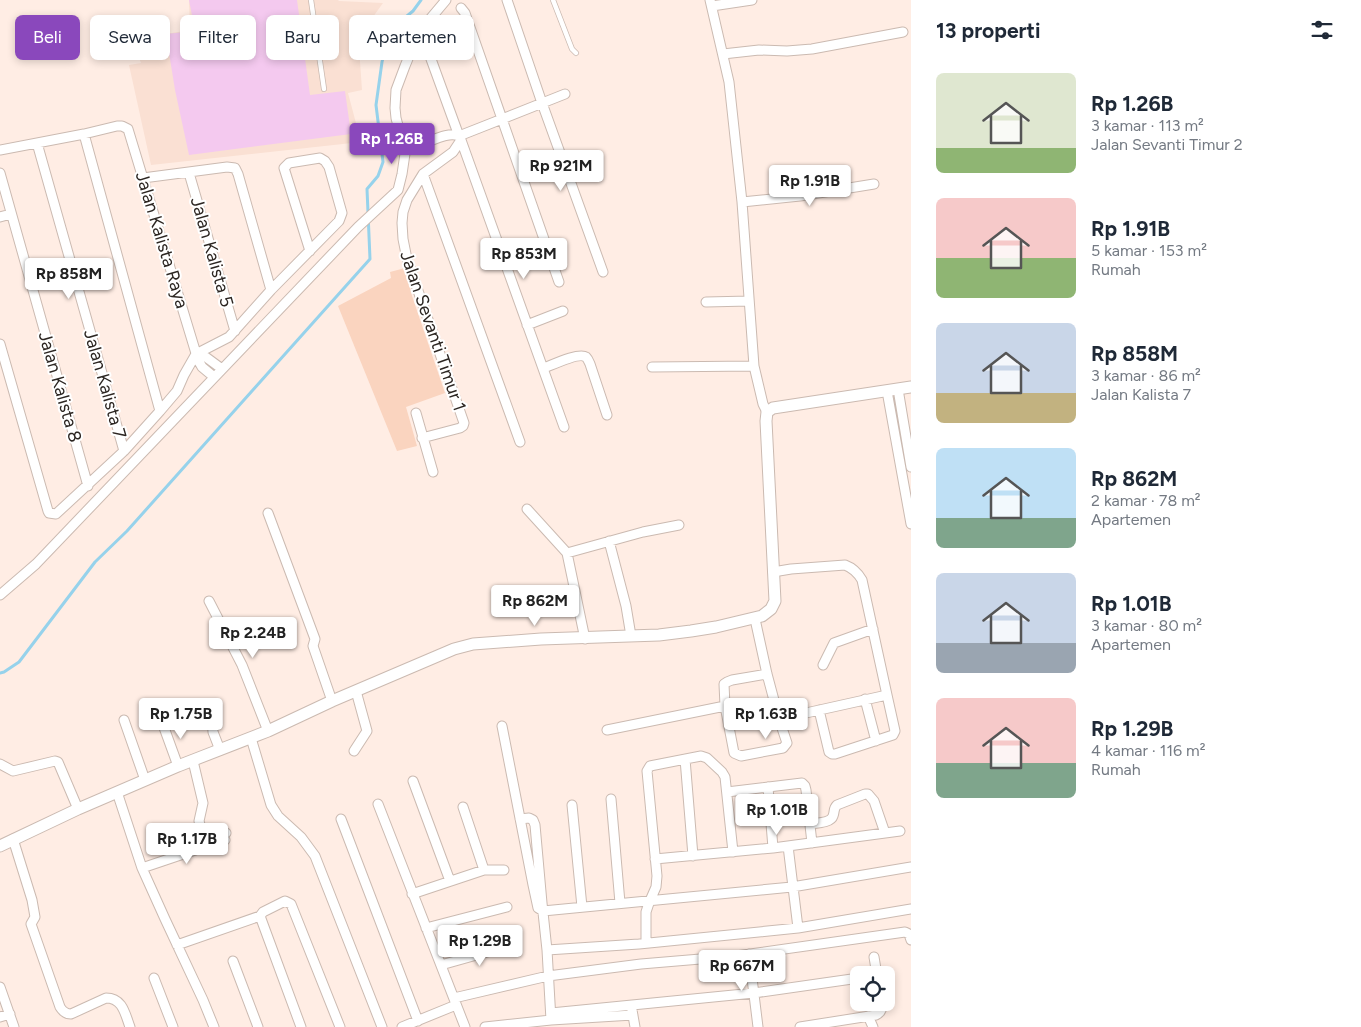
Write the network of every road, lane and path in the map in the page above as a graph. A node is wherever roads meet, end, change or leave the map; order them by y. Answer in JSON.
{"nodes":[{"id":1,"x":311,"y":0,"type":"edge"},
{"id":2,"x":446,"y":0,"type":"edge"},
{"id":3,"x":507,"y":0,"type":"edge"},
{"id":4,"x":553,"y":0,"type":"edge"},
{"id":5,"x":752,"y":0,"type":"edge"},
{"id":6,"x":711,"y":3,"type":"edge"},
{"id":7,"x":460,"y":8,"type":"dead end"},
{"id":8,"x":903,"y":32,"type":"dead end"},
{"id":9,"x":576,"y":52,"type":"dead end"},
{"id":10,"x":724,"y":54,"type":"junction"},
{"id":11,"x":431,"y":60,"type":"edge"},
{"id":12,"x":324,"y":89,"type":"dead end"},
{"id":13,"x":565,"y":94,"type":"dead end"},
{"id":14,"x":542,"y":103,"type":"junction"},
{"id":15,"x":502,"y":119,"type":"junction"},
{"id":16,"x":84,"y":134,"type":"junction"},
{"id":17,"x":460,"y":138,"type":"junction"},
{"id":18,"x":38,"y":143,"type":"junction"},
{"id":19,"x":406,"y":146,"type":"junction"},
{"id":20,"x":0,"y":150,"type":"edge"},
{"id":21,"x":189,"y":172,"type":"junction"},
{"id":22,"x":0,"y":173,"type":"edge"},
{"id":23,"x":423,"y":174,"type":"junction"},
{"id":24,"x":143,"y":178,"type":"junction"},
{"id":25,"x":874,"y":184,"type":"dead end"},
{"id":26,"x":742,"y":202,"type":"junction"},
{"id":27,"x":11,"y":214,"type":"junction"},
{"id":28,"x":0,"y":217,"type":"edge"},
{"id":29,"x":310,"y":251,"type":"junction"},
{"id":30,"x":603,"y":272,"type":"dead end"},
{"id":31,"x":559,"y":282,"type":"dead end"},
{"id":32,"x":271,"y":290,"type":"junction"},
{"id":33,"x":749,"y":301,"type":"junction"},
{"id":34,"x":706,"y":302,"type":"dead end"},
{"id":35,"x":563,"y":311,"type":"dead end"},
{"id":36,"x":527,"y":325,"type":"junction"},
{"id":37,"x":235,"y":331,"type":"junction"},
{"id":38,"x":0,"y":344,"type":"edge"},
{"id":39,"x":196,"y":354,"type":"junction"},
{"id":40,"x":754,"y":366,"type":"junction"},
{"id":41,"x":544,"y":368,"type":"junction"},
{"id":42,"x":652,"y":368,"type":"dead end"},
{"id":43,"x":222,"y":369,"type":"junction"},
{"id":44,"x":214,"y":377,"type":"junction"},
{"id":45,"x":911,"y":387,"type":"edge"},
{"id":46,"x":893,"y":390,"type":"junction"},
{"id":47,"x":160,"y":411,"type":"junction"},
{"id":48,"x":767,"y":412,"type":"junction"},
{"id":49,"x":416,"y":413,"type":"dead end"},
{"id":50,"x":607,"y":415,"type":"dead end"},
{"id":51,"x":564,"y":427,"type":"dead end"},
{"id":52,"x":422,"y":438,"type":"junction"},
{"id":53,"x":520,"y":442,"type":"dead end"},
{"id":54,"x":124,"y":451,"type":"junction"},
{"id":55,"x":911,"y":467,"type":"edge"},
{"id":56,"x":433,"y":472,"type":"dead end"},
{"id":57,"x":88,"y":486,"type":"junction"},
{"id":58,"x":527,"y":509,"type":"dead end"},
{"id":59,"x":268,"y":513,"type":"dead end"},
{"id":60,"x":911,"y":524,"type":"edge"},
{"id":61,"x":679,"y":525,"type":"dead end"},
{"id":62,"x":609,"y":541,"type":"junction"},
{"id":63,"x":567,"y":553,"type":"junction"},
{"id":64,"x":773,"y":572,"type":"junction"},
{"id":65,"x":0,"y":595,"type":"edge"},
{"id":66,"x":209,"y":600,"type":"dead end"},
{"id":67,"x":755,"y":619,"type":"junction"},
{"id":68,"x":873,"y":629,"type":"junction"},
{"id":69,"x":631,"y":636,"type":"junction"},
{"id":70,"x":585,"y":639,"type":"junction"},
{"id":71,"x":824,"y":665,"type":"dead end"},
{"id":72,"x":767,"y":674,"type":"junction"},
{"id":73,"x":356,"y":691,"type":"junction"},
{"id":74,"x":886,"y":695,"type":"junction"},
{"id":75,"x":864,"y":700,"type":"junction"},
{"id":76,"x":332,"y":701,"type":"junction"},
{"id":77,"x":211,"y":704,"type":"dead end"},
{"id":78,"x":725,"y":706,"type":"junction"},
{"id":79,"x":819,"y":710,"type":"junction"},
{"id":80,"x":124,"y":720,"type":"dead end"},
{"id":81,"x":779,"y":720,"type":"junction"},
{"id":82,"x":162,"y":722,"type":"dead end"},
{"id":83,"x":502,"y":726,"type":"dead end"},
{"id":84,"x":607,"y":730,"type":"dead end"},
{"id":85,"x":268,"y":732,"type":"junction"},
{"id":86,"x":251,"y":738,"type":"junction"},
{"id":87,"x":876,"y":741,"type":"junction"},
{"id":88,"x":220,"y":750,"type":"junction"},
{"id":89,"x":354,"y":751,"type":"dead end"},
{"id":90,"x":685,"y":759,"type":"junction"},
{"id":91,"x":193,"y":761,"type":"junction"},
{"id":92,"x":0,"y":764,"type":"edge"},
{"id":93,"x":178,"y":766,"type":"junction"},
{"id":94,"x":144,"y":780,"type":"junction"},
{"id":95,"x":413,"y":781,"type":"dead end"},
{"id":96,"x":768,"y":787,"type":"junction"},
{"id":97,"x":117,"y":792,"type":"junction"},
{"id":98,"x":728,"y":792,"type":"junction"},
{"id":99,"x":611,"y":799,"type":"dead end"},
{"id":100,"x":378,"y":804,"type":"dead end"},
{"id":101,"x":572,"y":805,"type":"dead end"},
{"id":102,"x":463,"y":807,"type":"dead end"},
{"id":103,"x":78,"y":809,"type":"junction"},
{"id":104,"x":341,"y":819,"type":"dead end"},
{"id":105,"x":520,"y":819,"type":"junction"},
{"id":106,"x":810,"y":824,"type":"junction"},
{"id":107,"x":900,"y":831,"type":"dead end"},
{"id":108,"x":885,"y":833,"type":"junction"},
{"id":109,"x":13,"y":839,"type":"junction"},
{"id":110,"x":812,"y":843,"type":"junction"},
{"id":111,"x":0,"y":846,"type":"edge"},
{"id":112,"x":788,"y":846,"type":"junction"},
{"id":113,"x":773,"y":848,"type":"junction"},
{"id":114,"x":734,"y":852,"type":"junction"},
{"id":115,"x":693,"y":856,"type":"junction"},
{"id":116,"x":655,"y":859,"type":"junction"},
{"id":117,"x":911,"y":867,"type":"edge"},
{"id":118,"x":142,"y":868,"type":"junction"},
{"id":119,"x":484,"y":870,"type":"junction"},
{"id":120,"x":504,"y":870,"type":"dead end"},
{"id":121,"x":450,"y":881,"type":"junction"},
{"id":122,"x":792,"y":886,"type":"junction"},
{"id":123,"x":412,"y":894,"type":"junction"},
{"id":124,"x":650,"y":900,"type":"junction"},
{"id":125,"x":620,"y":903,"type":"junction"},
{"id":126,"x":507,"y":907,"type":"dead end"},
{"id":127,"x":582,"y":907,"type":"junction"},
{"id":128,"x":911,"y":909,"type":"edge"},
{"id":129,"x":543,"y":911,"type":"junction"},
{"id":130,"x":260,"y":916,"type":"junction"},
{"id":131,"x":426,"y":928,"type":"junction"},
{"id":132,"x":798,"y":928,"type":"junction"},
{"id":133,"x":911,"y":940,"type":"edge"},
{"id":134,"x":646,"y":943,"type":"junction"},
{"id":135,"x":177,"y":945,"type":"junction"},
{"id":136,"x":512,"y":945,"type":"dead end"},
{"id":137,"x":547,"y":950,"type":"junction"},
{"id":138,"x":749,"y":954,"type":"junction"},
{"id":139,"x":874,"y":957,"type":"dead end"},
{"id":140,"x":233,"y":961,"type":"dead end"},
{"id":141,"x":441,"y":965,"type":"junction"},
{"id":142,"x":876,"y":966,"type":"edge"},
{"id":143,"x":548,"y":976,"type":"junction"},
{"id":144,"x":154,"y":978,"type":"dead end"},
{"id":145,"x":850,"y":979,"type":"edge"},
{"id":146,"x":0,"y":987,"type":"edge"},
{"id":147,"x":754,"y":993,"type":"junction"},
{"id":148,"x":455,"y":1001,"type":"junction"},
{"id":149,"x":632,"y":1005,"type":"junction"},
{"id":150,"x":880,"y":1011,"type":"edge"},
{"id":151,"x":10,"y":1014,"type":"junction"},
{"id":152,"x":633,"y":1015,"type":"junction"},
{"id":153,"x":551,"y":1016,"type":"junction"},
{"id":154,"x":868,"y":1016,"type":"junction"},
{"id":155,"x":0,"y":1017,"type":"edge"},
{"id":156,"x":418,"y":1021,"type":"junction"},
{"id":157,"x":835,"y":1024,"type":"edge"},
{"id":158,"x":14,"y":1027,"type":"edge"},
{"id":159,"x":130,"y":1027,"type":"edge"},
{"id":160,"x":173,"y":1027,"type":"edge"},
{"id":161,"x":214,"y":1027,"type":"edge"},
{"id":162,"x":258,"y":1027,"type":"edge"},
{"id":163,"x":301,"y":1027,"type":"edge"},
{"id":164,"x":340,"y":1027,"type":"edge"},
{"id":165,"x":382,"y":1027,"type":"edge"},
{"id":166,"x":402,"y":1027,"type":"edge"},
{"id":167,"x":465,"y":1027,"type":"edge"},
{"id":168,"x":485,"y":1027,"type":"edge"},
{"id":169,"x":635,"y":1027,"type":"edge"},
{"id":170,"x":758,"y":1027,"type":"edge"},
{"id":171,"x":800,"y":1027,"type":"edge"},
{"id":172,"x":873,"y":1027,"type":"edge"}],
"edges":[{"from":1,"to":12,"type":"lane"},
{"from":2,"to":19,"type":"street"},
{"from":3,"to":14,"type":"street"},
{"from":4,"to":9,"type":"lane"},
{"from":5,"to":6,"type":"street"},
{"from":6,"to":10,"type":"street"},
{"from":7,"to":15,"type":"street"},
{"from":8,"to":10,"type":"street"},
{"from":10,"to":26,"type":"street"},
{"from":11,"to":17,"type":"street"},
{"from":13,"to":14,"type":"street"},
{"from":14,"to":15,"type":"street"},
{"from":14,"to":30,"type":"street"},
{"from":15,"to":17,"type":"street"},
{"from":15,"to":31,"type":"street"},
{"from":16,"to":18,"type":"street"},
{"from":16,"to":24,"type":"street","name":"Jalan Kalista Raya"},
{"from":16,"to":47,"type":"street"},
{"from":17,"to":19,"type":"street"},
{"from":17,"to":23,"type":"street"},
{"from":17,"to":36,"type":"street"},
{"from":18,"to":20,"type":"street"},
{"from":18,"to":54,"type":"street","name":"Jalan Kalista 7"},
{"from":19,"to":43,"type":"street"},
{"from":21,"to":24,"type":"street"},
{"from":21,"to":32,"type":"street"},
{"from":21,"to":37,"type":"street","name":"Jalan Kalista 5"},
{"from":22,"to":27,"type":"street","name":"Jalan Kalista 8"},
{"from":23,"to":52,"type":"street","name":"Jalan Sevanti Timur 1"},
{"from":23,"to":53,"type":"street"},
{"from":24,"to":39,"type":"street","name":"Jalan Kalista Raya"},
{"from":25,"to":26,"type":"street"},
{"from":26,"to":33,"type":"street"},
{"from":27,"to":28,"type":"street"},
{"from":27,"to":57,"type":"street","name":"Jalan Kalista 8"},
{"from":29,"to":29,"type":"street"},
{"from":29,"to":32,"type":"street"},
{"from":32,"to":37,"type":"street"},
{"from":33,"to":34,"type":"street"},
{"from":33,"to":40,"type":"street"},
{"from":35,"to":36,"type":"street"},
{"from":36,"to":41,"type":"street"},
{"from":37,"to":39,"type":"street"},
{"from":38,"to":57,"type":"street"},
{"from":39,"to":43,"type":"street"},
{"from":39,"to":44,"type":"street","name":"Jalan Kalista Raya"},
{"from":39,"to":47,"type":"street"},
{"from":40,"to":42,"type":"street"},
{"from":40,"to":48,"type":"street"},
{"from":41,"to":50,"type":"street"},
{"from":41,"to":51,"type":"street"},
{"from":43,"to":44,"type":"street"},
{"from":44,"to":65,"type":"street"},
{"from":45,"to":46,"type":"street"},
{"from":46,"to":48,"type":"street"},
{"from":46,"to":55,"type":"street"},
{"from":46,"to":60,"type":"street"},
{"from":47,"to":54,"type":"street"},
{"from":48,"to":64,"type":"street"},
{"from":49,"to":52,"type":"street"},
{"from":52,"to":56,"type":"street"},
{"from":54,"to":57,"type":"street"},
{"from":58,"to":63,"type":"street"},
{"from":59,"to":76,"type":"street"},
{"from":61,"to":62,"type":"street"},
{"from":62,"to":63,"type":"street"},
{"from":62,"to":69,"type":"street"},
{"from":63,"to":70,"type":"street"},
{"from":64,"to":67,"type":"street"},
{"from":64,"to":68,"type":"street"},
{"from":66,"to":85,"type":"street"},
{"from":67,"to":69,"type":"street"},
{"from":67,"to":72,"type":"street"},
{"from":68,"to":71,"type":"street"},
{"from":68,"to":74,"type":"street"},
{"from":69,"to":70,"type":"street"},
{"from":70,"to":73,"type":"street"},
{"from":72,"to":78,"type":"street"},
{"from":72,"to":81,"type":"street"},
{"from":73,"to":76,"type":"street"},
{"from":73,"to":89,"type":"street"},
{"from":74,"to":75,"type":"street"},
{"from":74,"to":87,"type":"street"},
{"from":75,"to":79,"type":"street"},
{"from":75,"to":87,"type":"street"},
{"from":76,"to":85,"type":"street"},
{"from":77,"to":88,"type":"street"},
{"from":78,"to":81,"type":"street"},
{"from":78,"to":84,"type":"street"},
{"from":79,"to":81,"type":"street"},
{"from":79,"to":87,"type":"street"},
{"from":80,"to":94,"type":"street"},
{"from":82,"to":93,"type":"street"},
{"from":83,"to":105,"type":"street"},
{"from":85,"to":86,"type":"street"},
{"from":86,"to":88,"type":"street"},
{"from":86,"to":165,"type":"street"},
{"from":88,"to":91,"type":"street"},
{"from":90,"to":98,"type":"street"},
{"from":90,"to":115,"type":"street"},
{"from":90,"to":116,"type":"street"},
{"from":91,"to":93,"type":"street"},
{"from":91,"to":118,"type":"street"},
{"from":92,"to":103,"type":"street"},
{"from":93,"to":94,"type":"street"},
{"from":94,"to":97,"type":"street"},
{"from":95,"to":121,"type":"street"},
{"from":96,"to":98,"type":"street"},
{"from":96,"to":106,"type":"street"},
{"from":96,"to":113,"type":"street"},
{"from":97,"to":103,"type":"street"},
{"from":97,"to":118,"type":"street"},
{"from":98,"to":114,"type":"street"},
{"from":99,"to":125,"type":"street"},
{"from":100,"to":123,"type":"street"},
{"from":101,"to":127,"type":"street"},
{"from":102,"to":119,"type":"street"},
{"from":103,"to":109,"type":"street"},
{"from":104,"to":156,"type":"street"},
{"from":105,"to":129,"type":"street"},
{"from":105,"to":129,"type":"street"},
{"from":106,"to":108,"type":"street"},
{"from":106,"to":110,"type":"street"},
{"from":107,"to":108,"type":"street"},
{"from":108,"to":110,"type":"street"},
{"from":109,"to":111,"type":"street"},
{"from":109,"to":159,"type":"street"},
{"from":110,"to":112,"type":"street"},
{"from":112,"to":113,"type":"street"},
{"from":112,"to":122,"type":"street"},
{"from":113,"to":114,"type":"street"},
{"from":114,"to":115,"type":"street"},
{"from":115,"to":116,"type":"street"},
{"from":116,"to":124,"type":"street"},
{"from":117,"to":122,"type":"street"},
{"from":118,"to":135,"type":"street"},
{"from":119,"to":120,"type":"street"},
{"from":119,"to":121,"type":"street"},
{"from":121,"to":123,"type":"street"},
{"from":122,"to":124,"type":"street"},
{"from":122,"to":132,"type":"street"},
{"from":123,"to":131,"type":"street"},
{"from":124,"to":125,"type":"street"},
{"from":124,"to":134,"type":"street"},
{"from":125,"to":127,"type":"street"},
{"from":126,"to":131,"type":"street"},
{"from":127,"to":129,"type":"street"},
{"from":128,"to":132,"type":"street"},
{"from":129,"to":137,"type":"street"},
{"from":130,"to":135,"type":"street"},
{"from":130,"to":163,"type":"street"},
{"from":130,"to":164,"type":"street"},
{"from":131,"to":141,"type":"street"},
{"from":132,"to":134,"type":"street"},
{"from":133,"to":138,"type":"street"},
{"from":134,"to":137,"type":"street"},
{"from":135,"to":161,"type":"street"},
{"from":136,"to":141,"type":"street"},
{"from":137,"to":143,"type":"street"},
{"from":138,"to":143,"type":"street"},
{"from":138,"to":147,"type":"street"},
{"from":139,"to":142,"type":"street"},
{"from":140,"to":162,"type":"street"},
{"from":141,"to":148,"type":"street"},
{"from":143,"to":148,"type":"street"},
{"from":143,"to":153,"type":"street"},
{"from":144,"to":160,"type":"street"},
{"from":145,"to":147,"type":"street"},
{"from":146,"to":151,"type":"street"},
{"from":147,"to":149,"type":"street"},
{"from":147,"to":170,"type":"street"},
{"from":148,"to":156,"type":"street"},
{"from":148,"to":167,"type":"street"},
{"from":149,"to":152,"type":"street"},
{"from":149,"to":153,"type":"street"},
{"from":150,"to":154,"type":"street"},
{"from":151,"to":155,"type":"street"},
{"from":151,"to":158,"type":"street"},
{"from":152,"to":153,"type":"street"},
{"from":152,"to":169,"type":"street"},
{"from":153,"to":168,"type":"street"},
{"from":154,"to":157,"type":"street"},
{"from":154,"to":172,"type":"street"},
{"from":156,"to":166,"type":"street"},
{"from":157,"to":171,"type":"street"}]}
